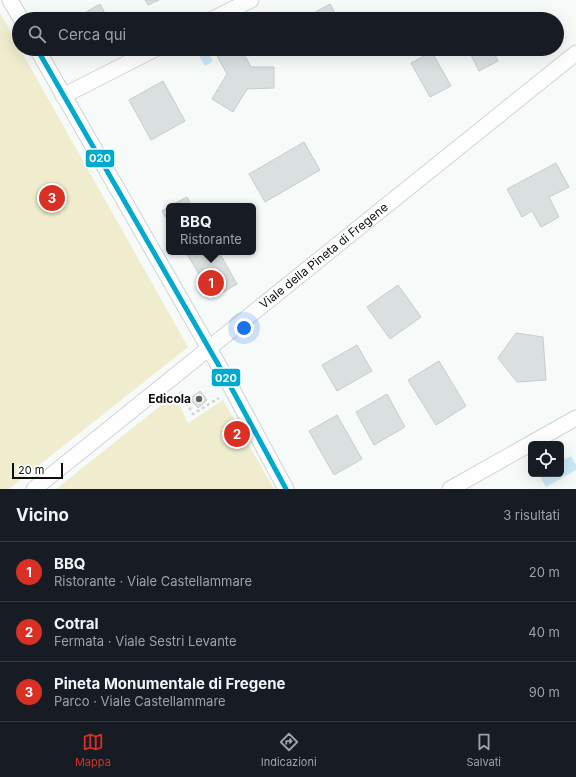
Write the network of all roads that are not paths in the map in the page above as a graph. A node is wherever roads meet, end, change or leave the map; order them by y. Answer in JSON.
{"nodes":[{"id":1,"x":10,"y":0,"type":"edge"},
{"id":2,"x":250,"y":0,"type":"edge"},
{"id":3,"x":17,"y":12,"type":"edge"},
{"id":4,"x":227,"y":12,"type":"edge"},
{"id":5,"x":576,"y":53,"type":"edge"},
{"id":6,"x":41,"y":56,"type":"edge"},
{"id":7,"x":141,"y":56,"type":"edge"},
{"id":8,"x":63,"y":96,"type":"junction"},
{"id":9,"x":208,"y":348,"type":"junction"},
{"id":10,"x":576,"y":418,"type":"edge"},
{"id":11,"x":34,"y":489,"type":"edge"},
{"id":12,"x":286,"y":489,"type":"edge"},
{"id":13,"x":450,"y":489,"type":"edge"}],
"edges":[{"from":1,"to":3,"type":"street"},
{"from":2,"to":4,"type":"street"},
{"from":5,"to":9,"type":"street","name":"Viale della Pineta di Fregene"},
{"from":6,"to":8,"type":"street"},
{"from":7,"to":8,"type":"street"},
{"from":8,"to":9,"type":"street"},
{"from":9,"to":11,"type":"street","name":"Viale della Pineta di Fregene"},
{"from":9,"to":12,"type":"street"},
{"from":10,"to":13,"type":"street"}]}
